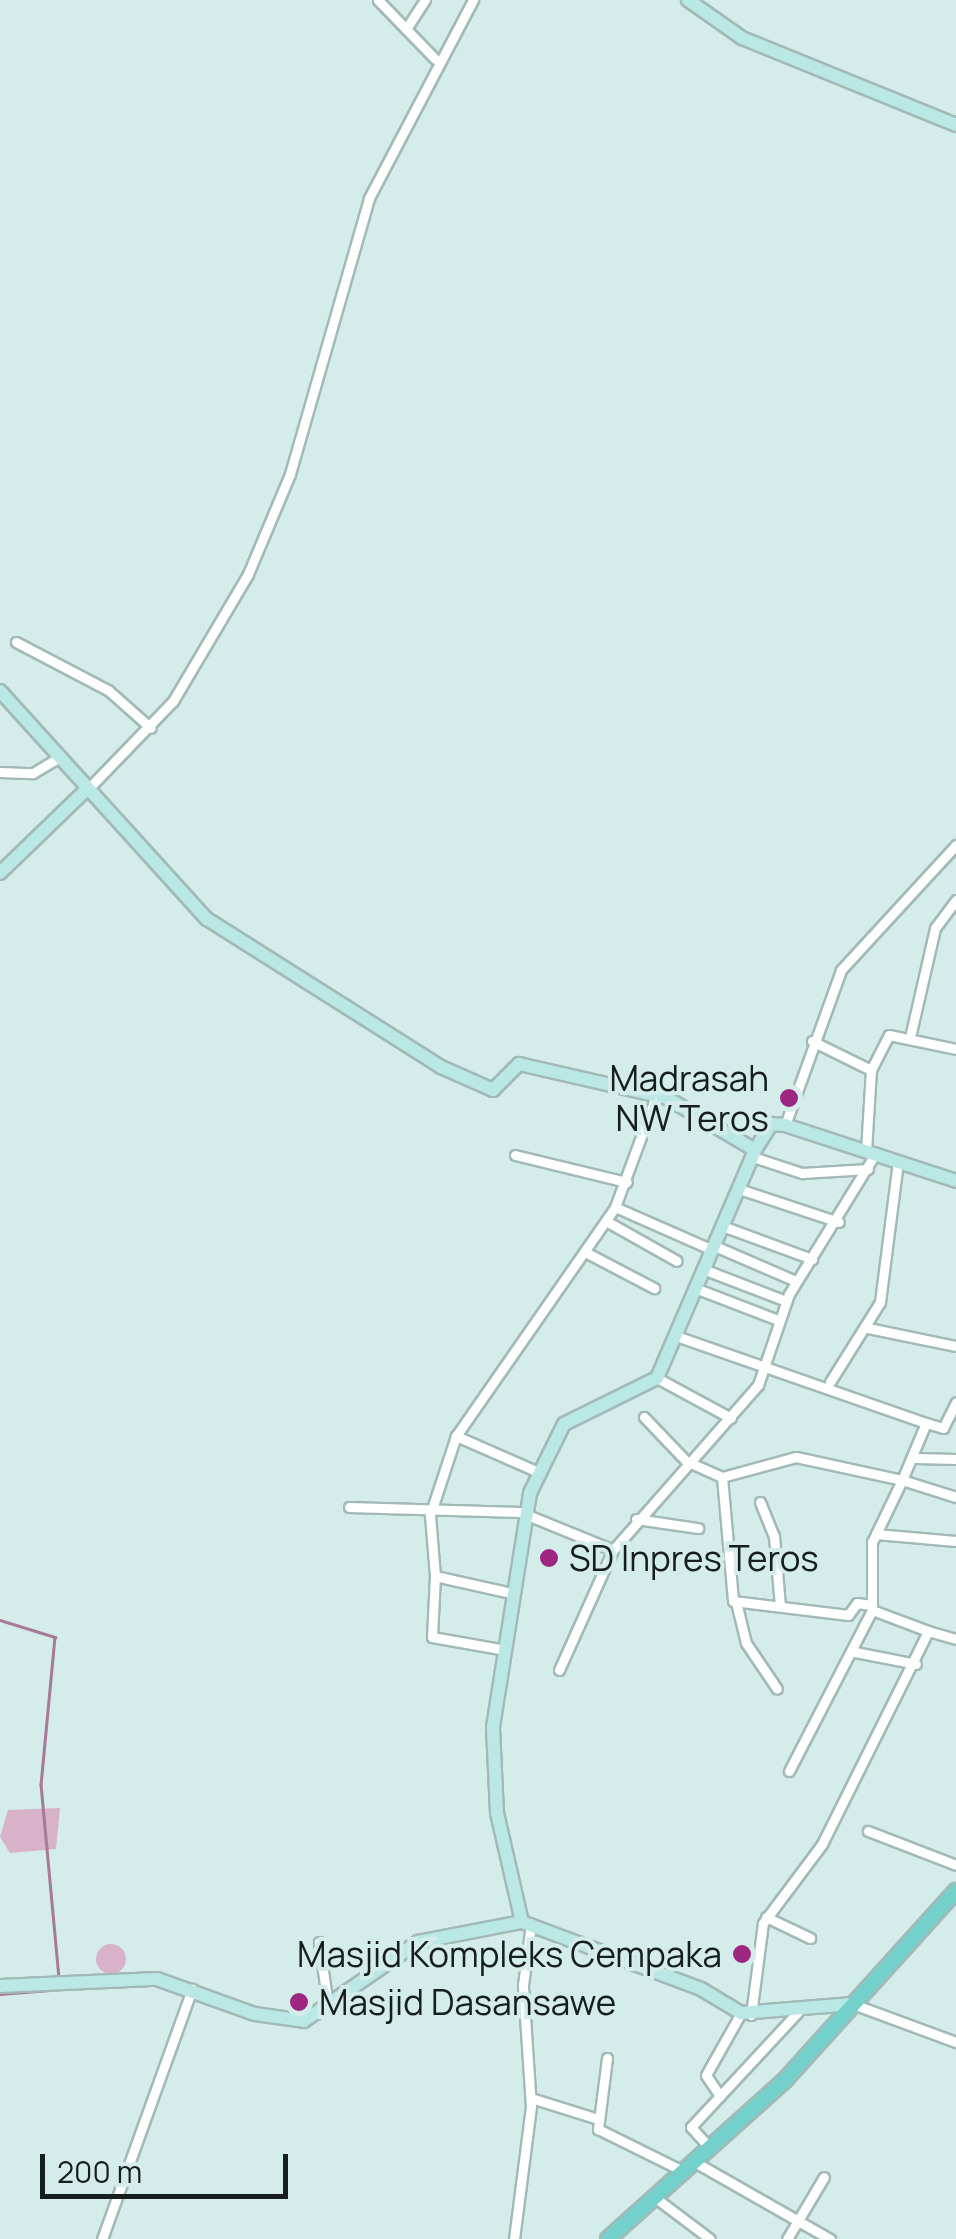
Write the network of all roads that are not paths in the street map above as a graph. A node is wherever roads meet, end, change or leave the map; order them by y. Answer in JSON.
{"nodes":[{"id":1,"x":424,"y":0,"type":"edge"},
{"id":2,"x":473,"y":0,"type":"edge"},
{"id":3,"x":688,"y":0,"type":"edge"},
{"id":4,"x":385,"y":3,"type":"edge"},
{"id":5,"x":406,"y":29,"type":"junction"},
{"id":6,"x":435,"y":58,"type":"junction"},
{"id":7,"x":956,"y":125,"type":"edge"},
{"id":8,"x":16,"y":642,"type":"dead end"},
{"id":9,"x":0,"y":691,"type":"edge"},
{"id":10,"x":152,"y":728,"type":"junction"},
{"id":11,"x":56,"y":759,"type":"junction"},
{"id":12,"x":0,"y":772,"type":"edge"},
{"id":13,"x":84,"y":792,"type":"junction"},
{"id":14,"x":956,"y":845,"type":"edge"},
{"id":15,"x":0,"y":872,"type":"edge"},
{"id":16,"x":956,"y":900,"type":"edge"},
{"id":17,"x":910,"y":1033,"type":"junction"},
{"id":18,"x":812,"y":1041,"type":"junction"},
{"id":19,"x":956,"y":1049,"type":"edge"},
{"id":20,"x":871,"y":1070,"type":"junction"},
{"id":21,"x":656,"y":1096,"type":"junction"},
{"id":22,"x":785,"y":1125,"type":"junction"},
{"id":23,"x":870,"y":1152,"type":"junction"},
{"id":24,"x":754,"y":1154,"type":"junction"},
{"id":25,"x":515,"y":1155,"type":"dead end"},
{"id":26,"x":898,"y":1162,"type":"junction"},
{"id":27,"x":868,"y":1169,"type":"junction"},
{"id":28,"x":956,"y":1181,"type":"edge"},
{"id":29,"x":627,"y":1182,"type":"junction"},
{"id":30,"x":739,"y":1189,"type":"junction"},
{"id":31,"x":615,"y":1207,"type":"junction"},
{"id":32,"x":606,"y":1221,"type":"junction"},
{"id":33,"x":839,"y":1222,"type":"junction"},
{"id":34,"x":725,"y":1227,"type":"junction"},
{"id":35,"x":716,"y":1249,"type":"junction"},
{"id":36,"x":587,"y":1253,"type":"junction"},
{"id":37,"x":812,"y":1259,"type":"junction"},
{"id":38,"x":676,"y":1261,"type":"dead end"},
{"id":39,"x":708,"y":1271,"type":"junction"},
{"id":40,"x":796,"y":1281,"type":"junction"},
{"id":41,"x":654,"y":1288,"type":"dead end"},
{"id":42,"x":700,"y":1290,"type":"junction"},
{"id":43,"x":786,"y":1301,"type":"junction"},
{"id":44,"x":778,"y":1320,"type":"junction"},
{"id":45,"x":868,"y":1328,"type":"junction"},
{"id":46,"x":679,"y":1337,"type":"junction"},
{"id":47,"x":956,"y":1346,"type":"edge"},
{"id":48,"x":767,"y":1369,"type":"junction"},
{"id":49,"x":657,"y":1378,"type":"junction"},
{"id":50,"x":830,"y":1382,"type":"junction"},
{"id":51,"x":956,"y":1402,"type":"edge"},
{"id":52,"x":644,"y":1417,"type":"dead end"},
{"id":53,"x":731,"y":1418,"type":"junction"},
{"id":54,"x":926,"y":1423,"type":"junction"},
{"id":55,"x":456,"y":1436,"type":"junction"},
{"id":56,"x":915,"y":1458,"type":"junction"},
{"id":57,"x":956,"y":1459,"type":"edge"},
{"id":58,"x":686,"y":1461,"type":"junction"},
{"id":59,"x":538,"y":1472,"type":"junction"},
{"id":60,"x":722,"y":1476,"type":"junction"},
{"id":61,"x":902,"y":1480,"type":"junction"},
{"id":62,"x":956,"y":1497,"type":"edge"},
{"id":63,"x":760,"y":1502,"type":"dead end"},
{"id":64,"x":349,"y":1507,"type":"dead end"},
{"id":65,"x":525,"y":1513,"type":"junction"},
{"id":66,"x":430,"y":1515,"type":"junction"},
{"id":67,"x":636,"y":1519,"type":"junction"},
{"id":68,"x":698,"y":1528,"type":"dead end"},
{"id":69,"x":876,"y":1534,"type":"junction"},
{"id":70,"x":956,"y":1541,"type":"edge"},
{"id":71,"x":613,"y":1550,"type":"junction"},
{"id":72,"x":434,"y":1576,"type":"junction"},
{"id":73,"x":511,"y":1593,"type":"junction"},
{"id":74,"x":736,"y":1602,"type":"junction"},
{"id":75,"x":780,"y":1606,"type":"junction"},
{"id":76,"x":872,"y":1607,"type":"junction"},
{"id":77,"x":928,"y":1631,"type":"junction"},
{"id":78,"x":956,"y":1639,"type":"edge"},
{"id":79,"x":500,"y":1649,"type":"junction"},
{"id":80,"x":854,"y":1652,"type":"junction"},
{"id":81,"x":916,"y":1664,"type":"junction"},
{"id":82,"x":559,"y":1670,"type":"dead end"},
{"id":83,"x":777,"y":1689,"type":"dead end"},
{"id":84,"x":789,"y":1771,"type":"dead end"},
{"id":85,"x":868,"y":1831,"type":"dead end"},
{"id":86,"x":956,"y":1865,"type":"edge"},
{"id":87,"x":956,"y":1891,"type":"edge"},
{"id":88,"x":766,"y":1916,"type":"junction"},
{"id":89,"x":526,"y":1923,"type":"junction"},
{"id":90,"x":810,"y":1938,"type":"dead end"},
{"id":91,"x":319,"y":1942,"type":"dead end"},
{"id":92,"x":0,"y":1986,"type":"edge"},
{"id":93,"x":194,"y":1986,"type":"junction"},
{"id":94,"x":853,"y":2004,"type":"junction"},
{"id":95,"x":328,"y":2008,"type":"junction"},
{"id":96,"x":798,"y":2012,"type":"junction"},
{"id":97,"x":746,"y":2014,"type":"junction"},
{"id":98,"x":956,"y":2042,"type":"edge"},
{"id":99,"x":607,"y":2058,"type":"dead end"},
{"id":100,"x":720,"y":2096,"type":"junction"},
{"id":101,"x":531,"y":2098,"type":"junction"},
{"id":102,"x":595,"y":2118,"type":"junction"},
{"id":103,"x":709,"y":2147,"type":"junction"},
{"id":104,"x":687,"y":2166,"type":"junction"},
{"id":105,"x":824,"y":2176,"type":"dead end"},
{"id":106,"x":654,"y":2196,"type":"junction"},
{"id":107,"x":797,"y":2221,"type":"junction"},
{"id":108,"x":102,"y":2239,"type":"edge"},
{"id":109,"x":514,"y":2239,"type":"edge"},
{"id":110,"x":608,"y":2239,"type":"edge"},
{"id":111,"x":710,"y":2239,"type":"edge"},
{"id":112,"x":786,"y":2239,"type":"edge"},
{"id":113,"x":830,"y":2239,"type":"edge"}],
"edges":[{"from":1,"to":5,"type":"street"},
{"from":2,"to":6,"type":"street"},
{"from":3,"to":7,"type":"street"},
{"from":4,"to":5,"type":"street"},
{"from":5,"to":6,"type":"street"},
{"from":6,"to":10,"type":"street"},
{"from":8,"to":10,"type":"street"},
{"from":9,"to":11,"type":"street"},
{"from":10,"to":13,"type":"street"},
{"from":11,"to":12,"type":"street"},
{"from":11,"to":13,"type":"street"},
{"from":13,"to":15,"type":"street"},
{"from":13,"to":21,"type":"street"},
{"from":14,"to":18,"type":"street"},
{"from":16,"to":17,"type":"street"},
{"from":17,"to":19,"type":"street"},
{"from":17,"to":20,"type":"street"},
{"from":18,"to":20,"type":"street"},
{"from":18,"to":22,"type":"street"},
{"from":20,"to":23,"type":"street"},
{"from":21,"to":24,"type":"street"},
{"from":21,"to":29,"type":"street"},
{"from":22,"to":23,"type":"street"},
{"from":22,"to":24,"type":"street"},
{"from":23,"to":26,"type":"street"},
{"from":23,"to":27,"type":"street"},
{"from":24,"to":27,"type":"street"},
{"from":24,"to":30,"type":"street"},
{"from":25,"to":29,"type":"street"},
{"from":26,"to":28,"type":"street"},
{"from":26,"to":45,"type":"street"},
{"from":27,"to":33,"type":"street"},
{"from":29,"to":31,"type":"street"},
{"from":30,"to":33,"type":"street"},
{"from":30,"to":34,"type":"street"},
{"from":31,"to":32,"type":"street"},
{"from":31,"to":35,"type":"street"},
{"from":32,"to":36,"type":"street"},
{"from":32,"to":38,"type":"street"},
{"from":33,"to":37,"type":"street"},
{"from":34,"to":35,"type":"street"},
{"from":34,"to":37,"type":"street"},
{"from":35,"to":39,"type":"street"},
{"from":35,"to":40,"type":"street"},
{"from":36,"to":41,"type":"street"},
{"from":36,"to":55,"type":"street"},
{"from":37,"to":40,"type":"street"},
{"from":39,"to":42,"type":"street"},
{"from":39,"to":43,"type":"street"},
{"from":40,"to":43,"type":"street"},
{"from":42,"to":44,"type":"street"},
{"from":42,"to":46,"type":"street"},
{"from":43,"to":44,"type":"street"},
{"from":44,"to":48,"type":"street"},
{"from":45,"to":47,"type":"street"},
{"from":45,"to":50,"type":"street"},
{"from":46,"to":48,"type":"street"},
{"from":46,"to":49,"type":"street"},
{"from":48,"to":50,"type":"street"},
{"from":48,"to":53,"type":"street"},
{"from":49,"to":53,"type":"street"},
{"from":49,"to":59,"type":"street"},
{"from":50,"to":54,"type":"street"},
{"from":51,"to":54,"type":"street"},
{"from":52,"to":58,"type":"street"},
{"from":53,"to":58,"type":"street"},
{"from":54,"to":56,"type":"street"},
{"from":55,"to":59,"type":"street"},
{"from":55,"to":66,"type":"street"},
{"from":56,"to":57,"type":"street"},
{"from":56,"to":61,"type":"street"},
{"from":58,"to":60,"type":"street"},
{"from":58,"to":67,"type":"street"},
{"from":59,"to":65,"type":"street"},
{"from":60,"to":61,"type":"street"},
{"from":60,"to":74,"type":"street"},
{"from":61,"to":62,"type":"street"},
{"from":61,"to":69,"type":"street"},
{"from":63,"to":75,"type":"street"},
{"from":64,"to":66,"type":"street"},
{"from":65,"to":66,"type":"street"},
{"from":65,"to":71,"type":"street"},
{"from":65,"to":73,"type":"street"},
{"from":66,"to":72,"type":"street"},
{"from":67,"to":68,"type":"street"},
{"from":67,"to":71,"type":"street"},
{"from":69,"to":70,"type":"street"},
{"from":69,"to":76,"type":"street"},
{"from":71,"to":82,"type":"street"},
{"from":72,"to":73,"type":"street"},
{"from":72,"to":79,"type":"street"},
{"from":73,"to":79,"type":"street"},
{"from":74,"to":75,"type":"street"},
{"from":74,"to":83,"type":"street"},
{"from":75,"to":76,"type":"street"},
{"from":76,"to":77,"type":"street"},
{"from":76,"to":80,"type":"street"},
{"from":77,"to":78,"type":"street"},
{"from":77,"to":81,"type":"street"},
{"from":79,"to":89,"type":"street"},
{"from":80,"to":81,"type":"street"},
{"from":80,"to":84,"type":"street"},
{"from":81,"to":88,"type":"street"},
{"from":85,"to":86,"type":"street"},
{"from":87,"to":94,"type":"main road"},
{"from":88,"to":90,"type":"street"},
{"from":88,"to":97,"type":"street"},
{"from":89,"to":95,"type":"street"},
{"from":89,"to":97,"type":"street"},
{"from":89,"to":101,"type":"street"},
{"from":91,"to":95,"type":"street"},
{"from":92,"to":93,"type":"street"},
{"from":93,"to":95,"type":"street"},
{"from":93,"to":108,"type":"street"},
{"from":94,"to":96,"type":"street"},
{"from":94,"to":98,"type":"street"},
{"from":94,"to":103,"type":"main road"},
{"from":96,"to":97,"type":"street"},
{"from":96,"to":100,"type":"street"},
{"from":97,"to":100,"type":"street"},
{"from":99,"to":102,"type":"street"},
{"from":100,"to":103,"type":"street"},
{"from":101,"to":102,"type":"street"},
{"from":101,"to":109,"type":"street"},
{"from":102,"to":104,"type":"street"},
{"from":103,"to":104,"type":"main road"},
{"from":104,"to":106,"type":"main road"},
{"from":104,"to":107,"type":"street"},
{"from":105,"to":107,"type":"street"},
{"from":106,"to":110,"type":"main road"},
{"from":106,"to":111,"type":"street"},
{"from":107,"to":112,"type":"street"},
{"from":107,"to":113,"type":"street"}]}
